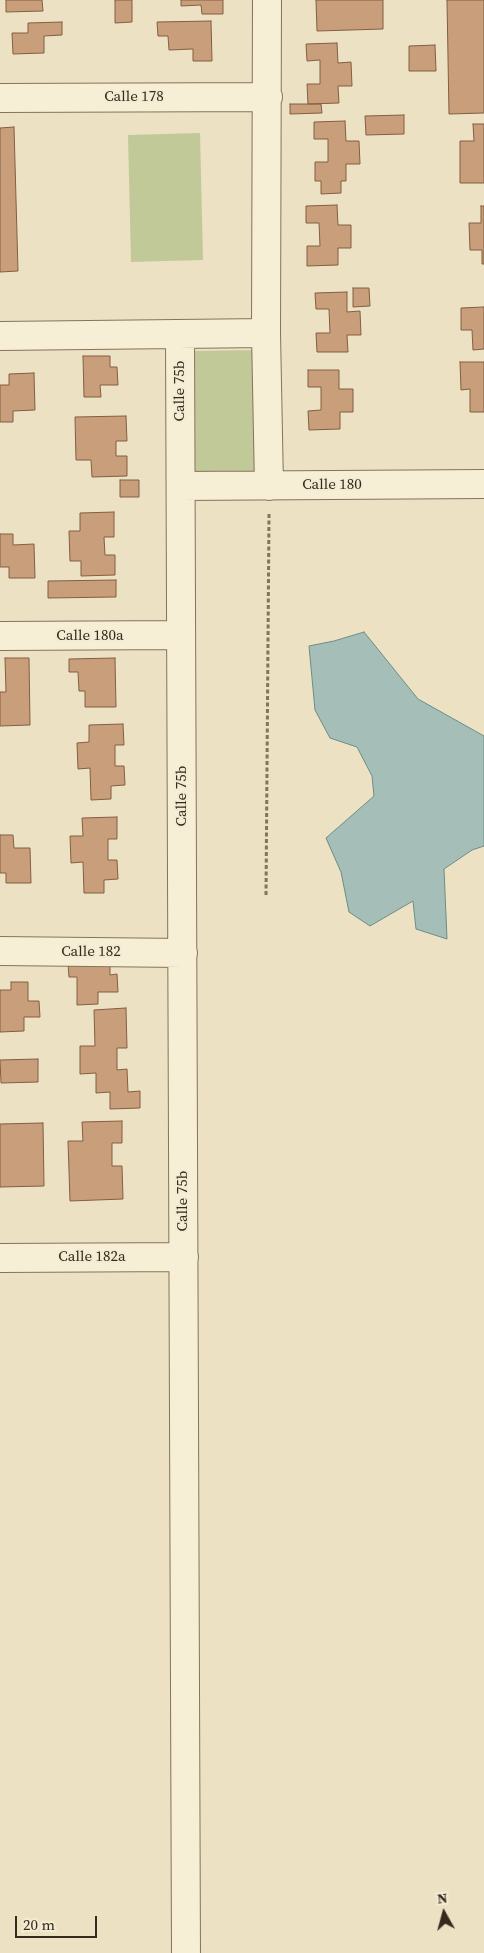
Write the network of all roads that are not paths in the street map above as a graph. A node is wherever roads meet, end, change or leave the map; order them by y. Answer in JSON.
{"nodes":[{"id":1,"x":267,"y":0,"type":"edge"},
{"id":2,"x":268,"y":97,"type":"junction"},
{"id":3,"x":0,"y":98,"type":"edge"},
{"id":4,"x":266,"y":333,"type":"junction"},
{"id":5,"x":180,"y":334,"type":"junction"},
{"id":6,"x":0,"y":336,"type":"edge"},
{"id":7,"x":484,"y":484,"type":"edge"},
{"id":8,"x":181,"y":486,"type":"junction"},
{"id":9,"x":269,"y":486,"type":"junction"},
{"id":10,"x":181,"y":635,"type":"junction"},
{"id":11,"x":0,"y":636,"type":"edge"},
{"id":12,"x":0,"y":952,"type":"edge"},
{"id":13,"x":183,"y":953,"type":"junction"},
{"id":14,"x":184,"y":1257,"type":"junction"},
{"id":15,"x":0,"y":1258,"type":"edge"},
{"id":16,"x":186,"y":1953,"type":"edge"}],
"edges":[{"from":1,"to":2,"type":"street"},
{"from":2,"to":3,"type":"street","name":"Calle 178"},
{"from":2,"to":4,"type":"street"},
{"from":4,"to":5,"type":"street"},
{"from":4,"to":9,"type":"street"},
{"from":5,"to":6,"type":"street"},
{"from":5,"to":8,"type":"street","name":"Calle 75b"},
{"from":7,"to":9,"type":"street","name":"Calle 180"},
{"from":8,"to":9,"type":"street","name":"Calle 180"},
{"from":8,"to":10,"type":"street","name":"Calle 75b"},
{"from":10,"to":11,"type":"street","name":"Calle 180a"},
{"from":10,"to":13,"type":"street","name":"Calle 75b"},
{"from":12,"to":13,"type":"street","name":"Calle 182"},
{"from":13,"to":14,"type":"street","name":"Calle 75b"},
{"from":14,"to":15,"type":"street","name":"Calle 182a"},
{"from":14,"to":16,"type":"street","name":"Calle 75b"}]}
